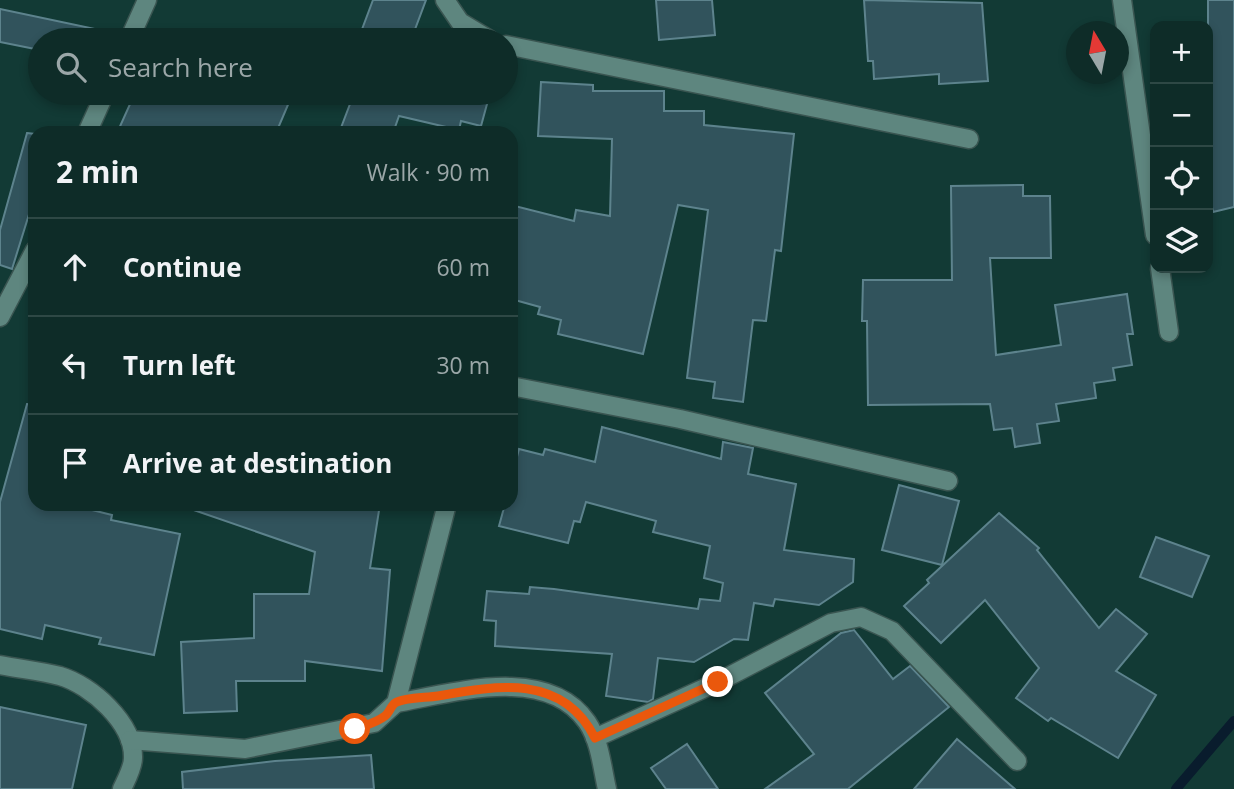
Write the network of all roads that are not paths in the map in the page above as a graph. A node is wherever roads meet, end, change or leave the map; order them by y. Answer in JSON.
{"nodes":[{"id":1,"x":147,"y":0,"type":"edge"},
{"id":2,"x":444,"y":0,"type":"edge"},
{"id":3,"x":1122,"y":0,"type":"edge"},
{"id":4,"x":134,"y":28,"type":"edge"},
{"id":5,"x":470,"y":28,"type":"edge"},
{"id":6,"x":518,"y":46,"type":"edge"},
{"id":7,"x":100,"y":105,"type":"edge"},
{"id":8,"x":91,"y":126,"type":"edge"},
{"id":9,"x":969,"y":139,"type":"dead end"},
{"id":10,"x":1152,"y":210,"type":"edge"},
{"id":11,"x":28,"y":263,"type":"edge"},
{"id":12,"x":1161,"y":273,"type":"edge"},
{"id":13,"x":0,"y":317,"type":"edge"},
{"id":14,"x":1169,"y":332,"type":"dead end"},
{"id":15,"x":518,"y":387,"type":"edge"},
{"id":16,"x":948,"y":481,"type":"dead end"},
{"id":17,"x":445,"y":511,"type":"edge"},
{"id":18,"x":0,"y":666,"type":"edge"},
{"id":19,"x":396,"y":703,"type":"junction"},
{"id":20,"x":595,"y":738,"type":"junction"},
{"id":21,"x":130,"y":740,"type":"junction"},
{"id":22,"x":162,"y":742,"type":"junction"},
{"id":23,"x":133,"y":760,"type":"junction"},
{"id":24,"x":1017,"y":761,"type":"dead end"},
{"id":25,"x":122,"y":789,"type":"edge"},
{"id":26,"x":607,"y":789,"type":"edge"}],
"edges":[{"from":1,"to":4,"type":"street"},
{"from":2,"to":5,"type":"street"},
{"from":3,"to":10,"type":"street"},
{"from":6,"to":9,"type":"street"},
{"from":7,"to":8,"type":"street"},
{"from":11,"to":13,"type":"street"},
{"from":12,"to":14,"type":"street"},
{"from":15,"to":16,"type":"street"},
{"from":17,"to":19,"type":"street"},
{"from":18,"to":21,"type":"street"},
{"from":19,"to":20,"type":"street"},
{"from":19,"to":22,"type":"street"},
{"from":20,"to":24,"type":"street"},
{"from":20,"to":26,"type":"street"},
{"from":21,"to":22,"type":"street"},
{"from":21,"to":23,"type":"street"},
{"from":22,"to":23,"type":"street"},
{"from":23,"to":25,"type":"street"}]}
